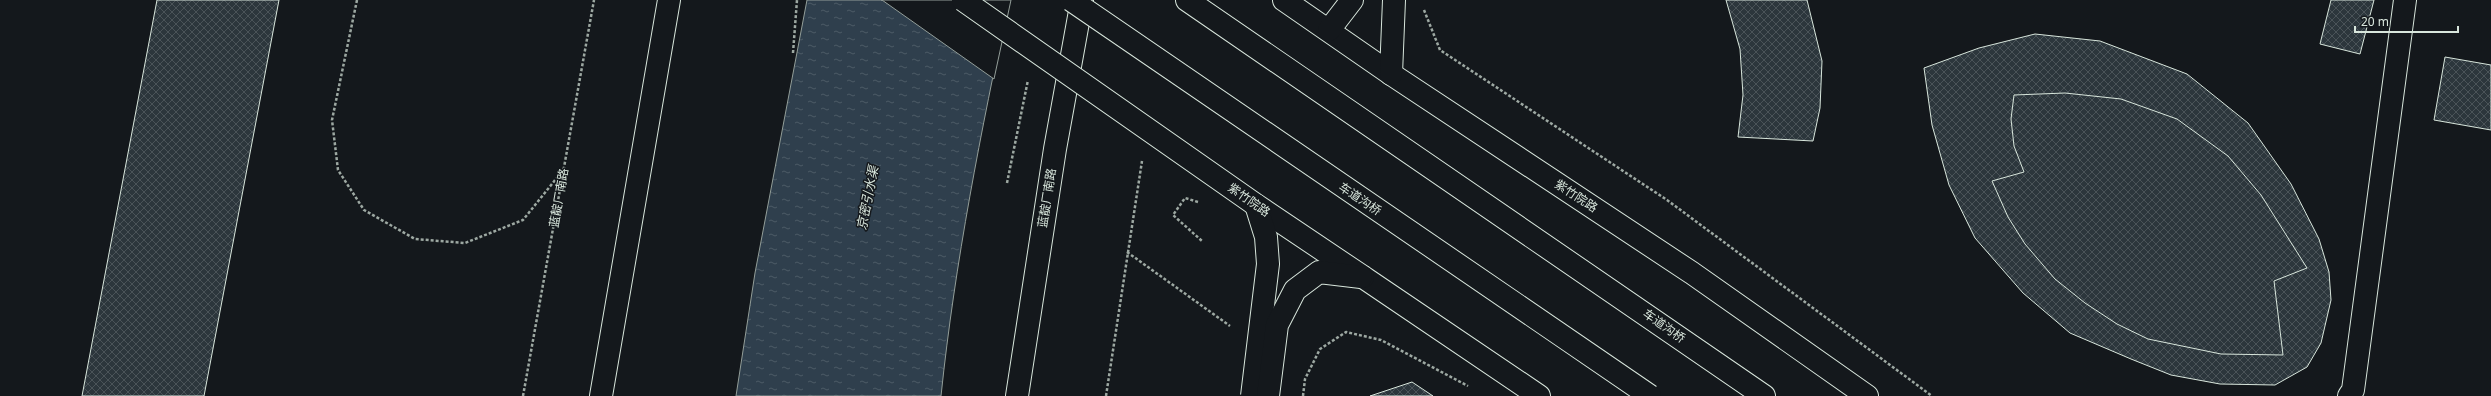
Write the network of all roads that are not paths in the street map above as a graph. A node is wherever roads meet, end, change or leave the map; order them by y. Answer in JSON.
{"nodes":[{"id":1,"x":669,"y":0,"type":"edge"},
{"id":2,"x":962,"y":0,"type":"edge"},
{"id":3,"x":1071,"y":0,"type":"edge"},
{"id":4,"x":1082,"y":0,"type":"edge"},
{"id":5,"x":1187,"y":0,"type":"edge"},
{"id":6,"x":1284,"y":0,"type":"edge"},
{"id":7,"x":1352,"y":0,"type":"edge"},
{"id":8,"x":1394,"y":0,"type":"edge"},
{"id":9,"x":2404,"y":0,"type":"edge"},
{"id":10,"x":1329,"y":30,"type":"junction"},
{"id":11,"x":1391,"y":74,"type":"junction"},
{"id":12,"x":1256,"y":205,"type":"junction"},
{"id":13,"x":1363,"y":277,"type":"junction"},
{"id":14,"x":601,"y":396,"type":"edge"},
{"id":15,"x":1017,"y":396,"type":"edge"},
{"id":16,"x":1252,"y":396,"type":"edge"},
{"id":17,"x":1268,"y":396,"type":"edge"},
{"id":18,"x":1539,"y":396,"type":"edge"},
{"id":19,"x":1650,"y":396,"type":"edge"},
{"id":20,"x":1764,"y":396,"type":"edge"},
{"id":21,"x":1867,"y":396,"type":"edge"},
{"id":22,"x":2349,"y":396,"type":"edge"}],
"edges":[{"from":1,"to":14,"type":"main road"},
{"from":2,"to":12,"type":"main road","name":"紫竹院路","bridge":true},
{"from":3,"to":19,"type":"main road","name":"车道沟桥","bridge":true},
{"from":4,"to":15,"type":"main road","name":"蓝靛厂南路"},
{"from":5,"to":20,"type":"main road","name":"车道沟桥"},
{"from":6,"to":10,"type":"main road","name":"紫竹院路"},
{"from":7,"to":10,"type":"main road"},
{"from":8,"to":11,"type":"main road"},
{"from":9,"to":22,"type":"main road"},
{"from":10,"to":11,"type":"main road","name":"紫竹院路"},
{"from":11,"to":21,"type":"main road","name":"紫竹院路"},
{"from":12,"to":13,"type":"main road","name":"紫竹院路","bridge":true},
{"from":12,"to":16,"type":"main road","bridge":true},
{"from":13,"to":17,"type":"main road","bridge":true},
{"from":13,"to":18,"type":"main road","name":"紫竹院路"}]}
